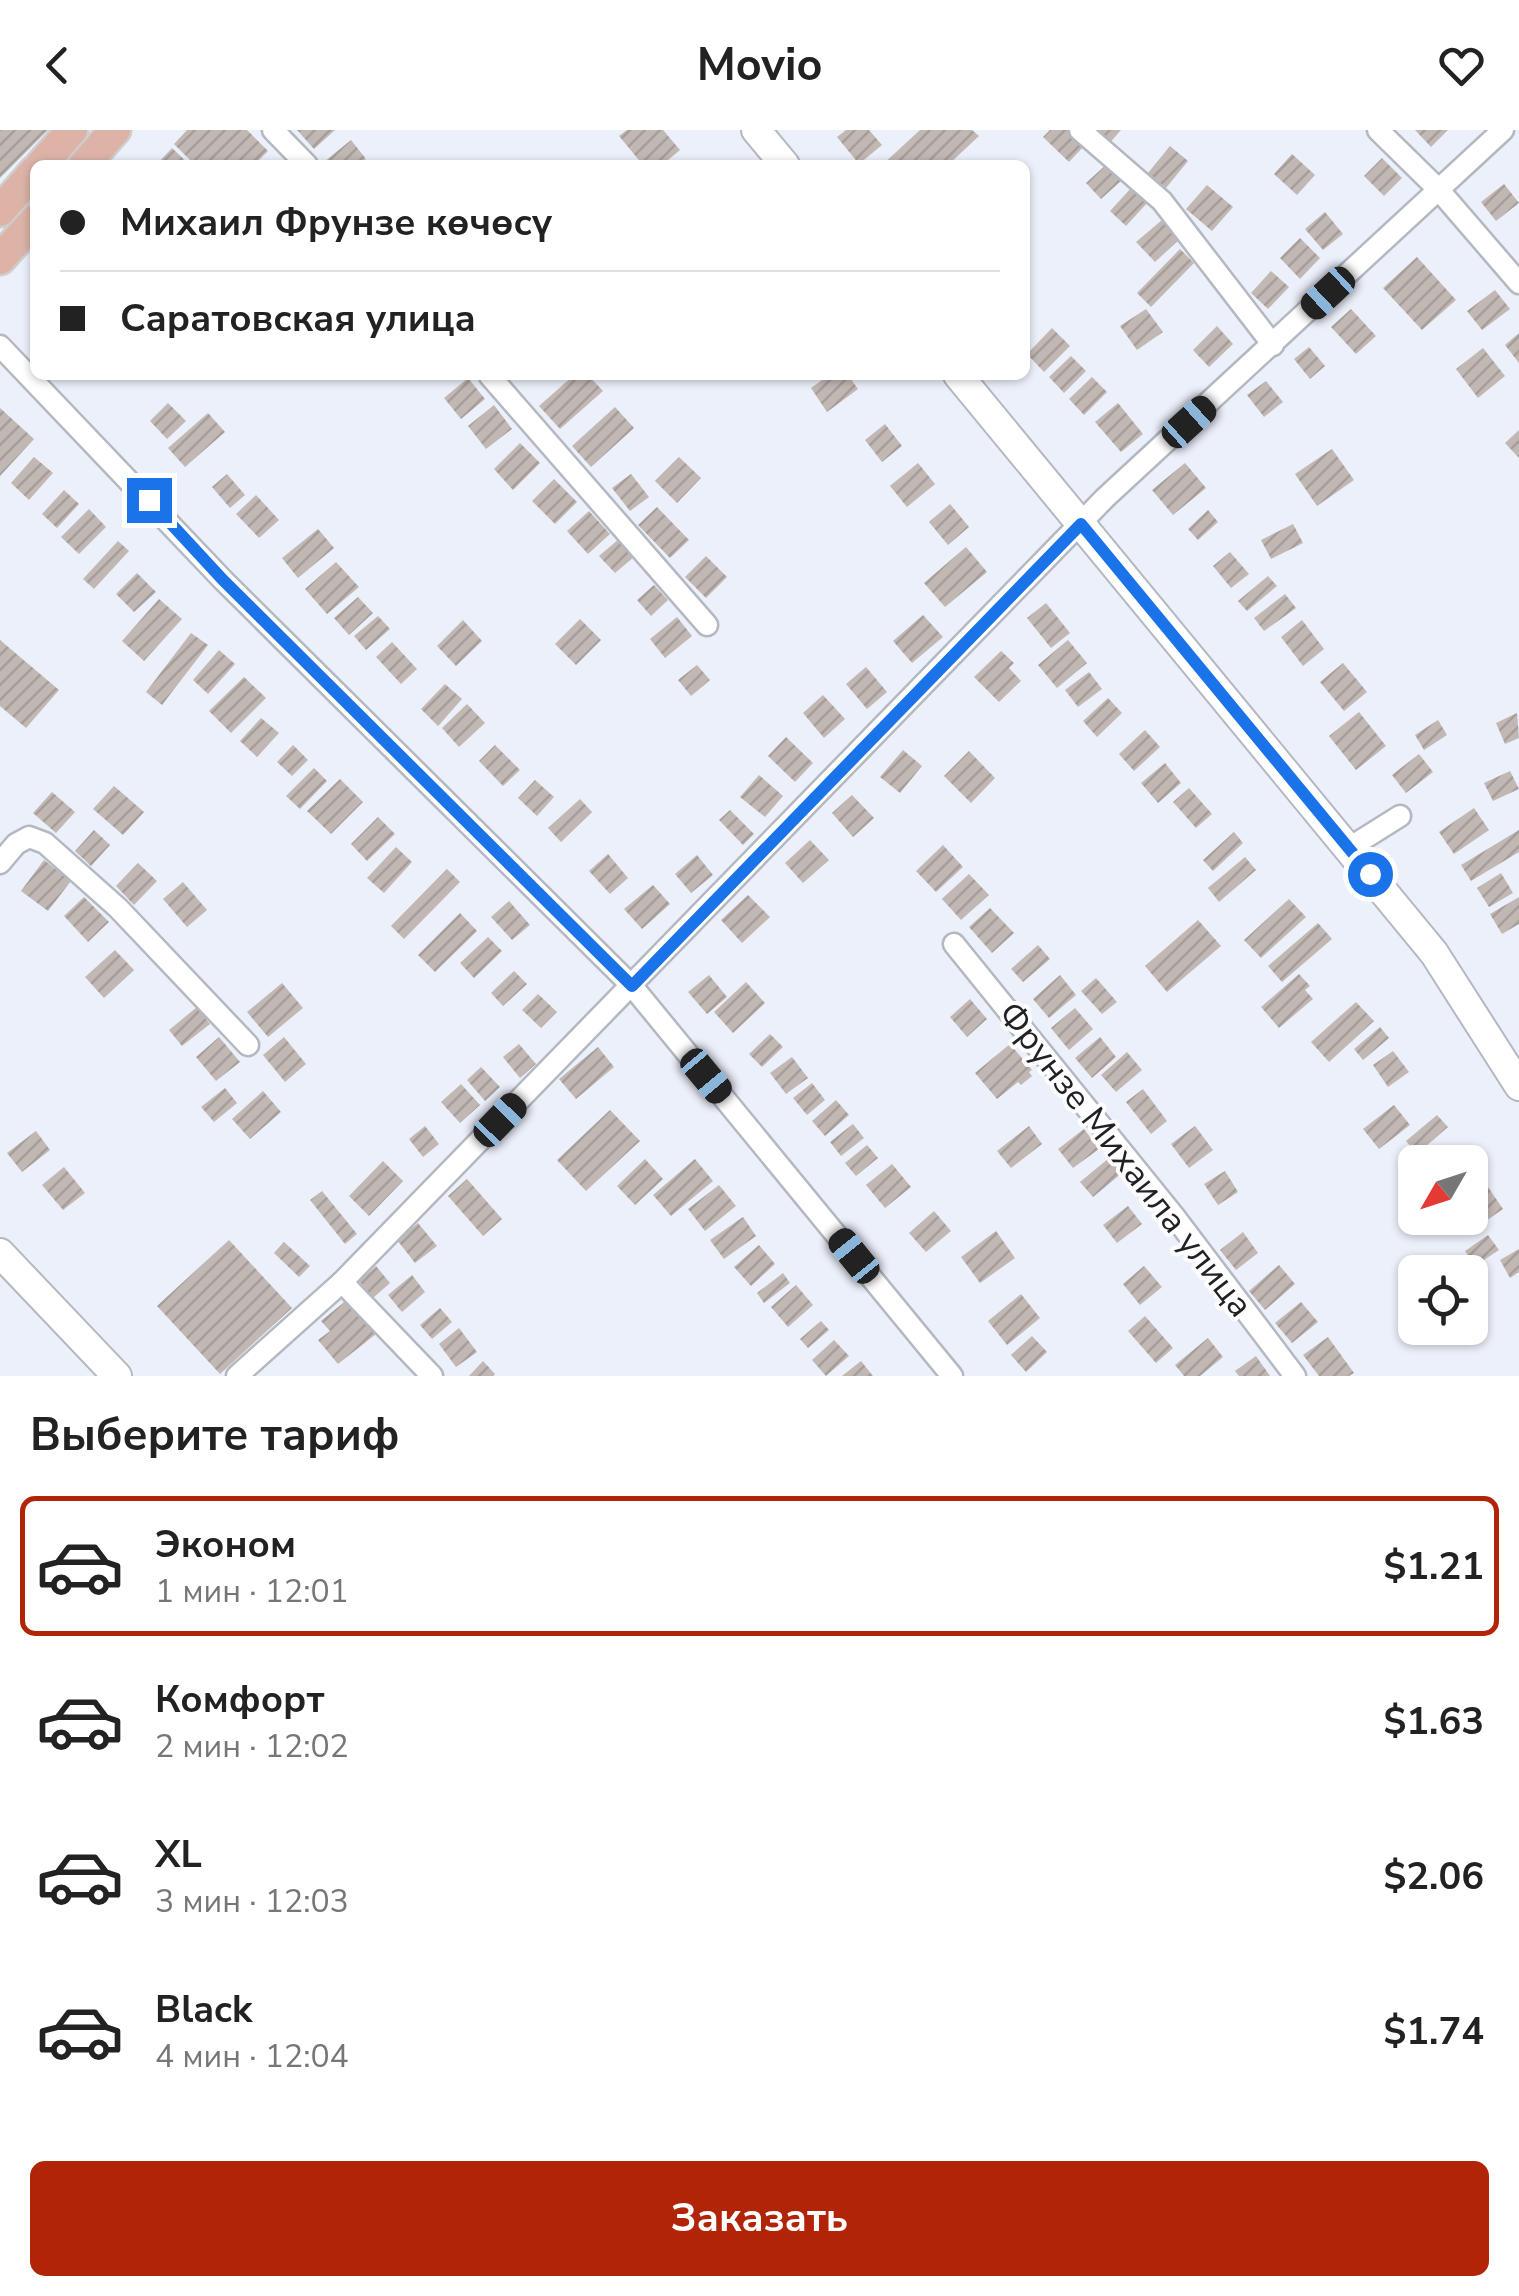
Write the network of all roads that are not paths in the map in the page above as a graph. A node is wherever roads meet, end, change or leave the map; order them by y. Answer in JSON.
{"nodes":[{"id":1,"x":72,"y":130,"type":"edge"},
{"id":2,"x":115,"y":130,"type":"edge"},
{"id":3,"x":273,"y":130,"type":"edge"},
{"id":4,"x":756,"y":130,"type":"edge"},
{"id":5,"x":1080,"y":130,"type":"edge"},
{"id":6,"x":1378,"y":130,"type":"edge"},
{"id":7,"x":1503,"y":130,"type":"edge"},
{"id":8,"x":45,"y":160,"type":"edge"},
{"id":9,"x":88,"y":160,"type":"edge"},
{"id":10,"x":302,"y":160,"type":"edge"},
{"id":11,"x":781,"y":160,"type":"edge"},
{"id":12,"x":30,"y":178,"type":"edge"},
{"id":13,"x":1438,"y":189,"type":"junction"},
{"id":14,"x":0,"y":211,"type":"edge"},
{"id":15,"x":30,"y":226,"type":"edge"},
{"id":16,"x":0,"y":259,"type":"edge"},
{"id":17,"x":1519,"y":284,"type":"edge"},
{"id":18,"x":1273,"y":345,"type":"junction"},
{"id":19,"x":0,"y":346,"type":"edge"},
{"id":20,"x":30,"y":377,"type":"edge"},
{"id":21,"x":32,"y":380,"type":"edge"},
{"id":22,"x":494,"y":380,"type":"edge"},
{"id":23,"x":962,"y":380,"type":"edge"},
{"id":24,"x":1081,"y":524,"type":"junction"},
{"id":25,"x":707,"y":626,"type":"dead end"},
{"id":26,"x":1400,"y":816,"type":"dead end"},
{"id":27,"x":1349,"y":848,"type":"junction"},
{"id":28,"x":0,"y":863,"type":"edge"},
{"id":29,"x":954,"y":944,"type":"dead end"},
{"id":30,"x":632,"y":986,"type":"junction"},
{"id":31,"x":248,"y":1046,"type":"dead end"},
{"id":32,"x":1519,"y":1086,"type":"edge"},
{"id":33,"x":0,"y":1253,"type":"edge"},
{"id":34,"x":342,"y":1282,"type":"junction"},
{"id":35,"x":117,"y":1376,"type":"edge"},
{"id":36,"x":238,"y":1376,"type":"edge"},
{"id":37,"x":432,"y":1376,"type":"edge"},
{"id":38,"x":952,"y":1376,"type":"edge"},
{"id":39,"x":1295,"y":1376,"type":"edge"}],
"edges":[{"from":1,"to":8,"type":"main road"},
{"from":2,"to":9,"type":"main road"},
{"from":3,"to":10,"type":"street"},
{"from":4,"to":11,"type":"main road"},
{"from":5,"to":18,"type":"street"},
{"from":6,"to":13,"type":"street"},
{"from":7,"to":13,"type":"street"},
{"from":12,"to":14,"type":"main road"},
{"from":13,"to":17,"type":"street"},
{"from":13,"to":18,"type":"street"},
{"from":15,"to":16,"type":"main road"},
{"from":18,"to":24,"type":"street"},
{"from":19,"to":20,"type":"street"},
{"from":21,"to":30,"type":"street"},
{"from":22,"to":25,"type":"street"},
{"from":23,"to":24,"type":"main road"},
{"from":24,"to":27,"type":"main road"},
{"from":24,"to":30,"type":"street"},
{"from":26,"to":27,"type":"street"},
{"from":27,"to":32,"type":"main road"},
{"from":28,"to":31,"type":"street"},
{"from":29,"to":39,"type":"street","name":"Фрунзе Михаила улица"},
{"from":30,"to":34,"type":"street"},
{"from":30,"to":38,"type":"street"},
{"from":33,"to":35,"type":"main road"},
{"from":34,"to":36,"type":"street"},
{"from":34,"to":37,"type":"street"}]}
